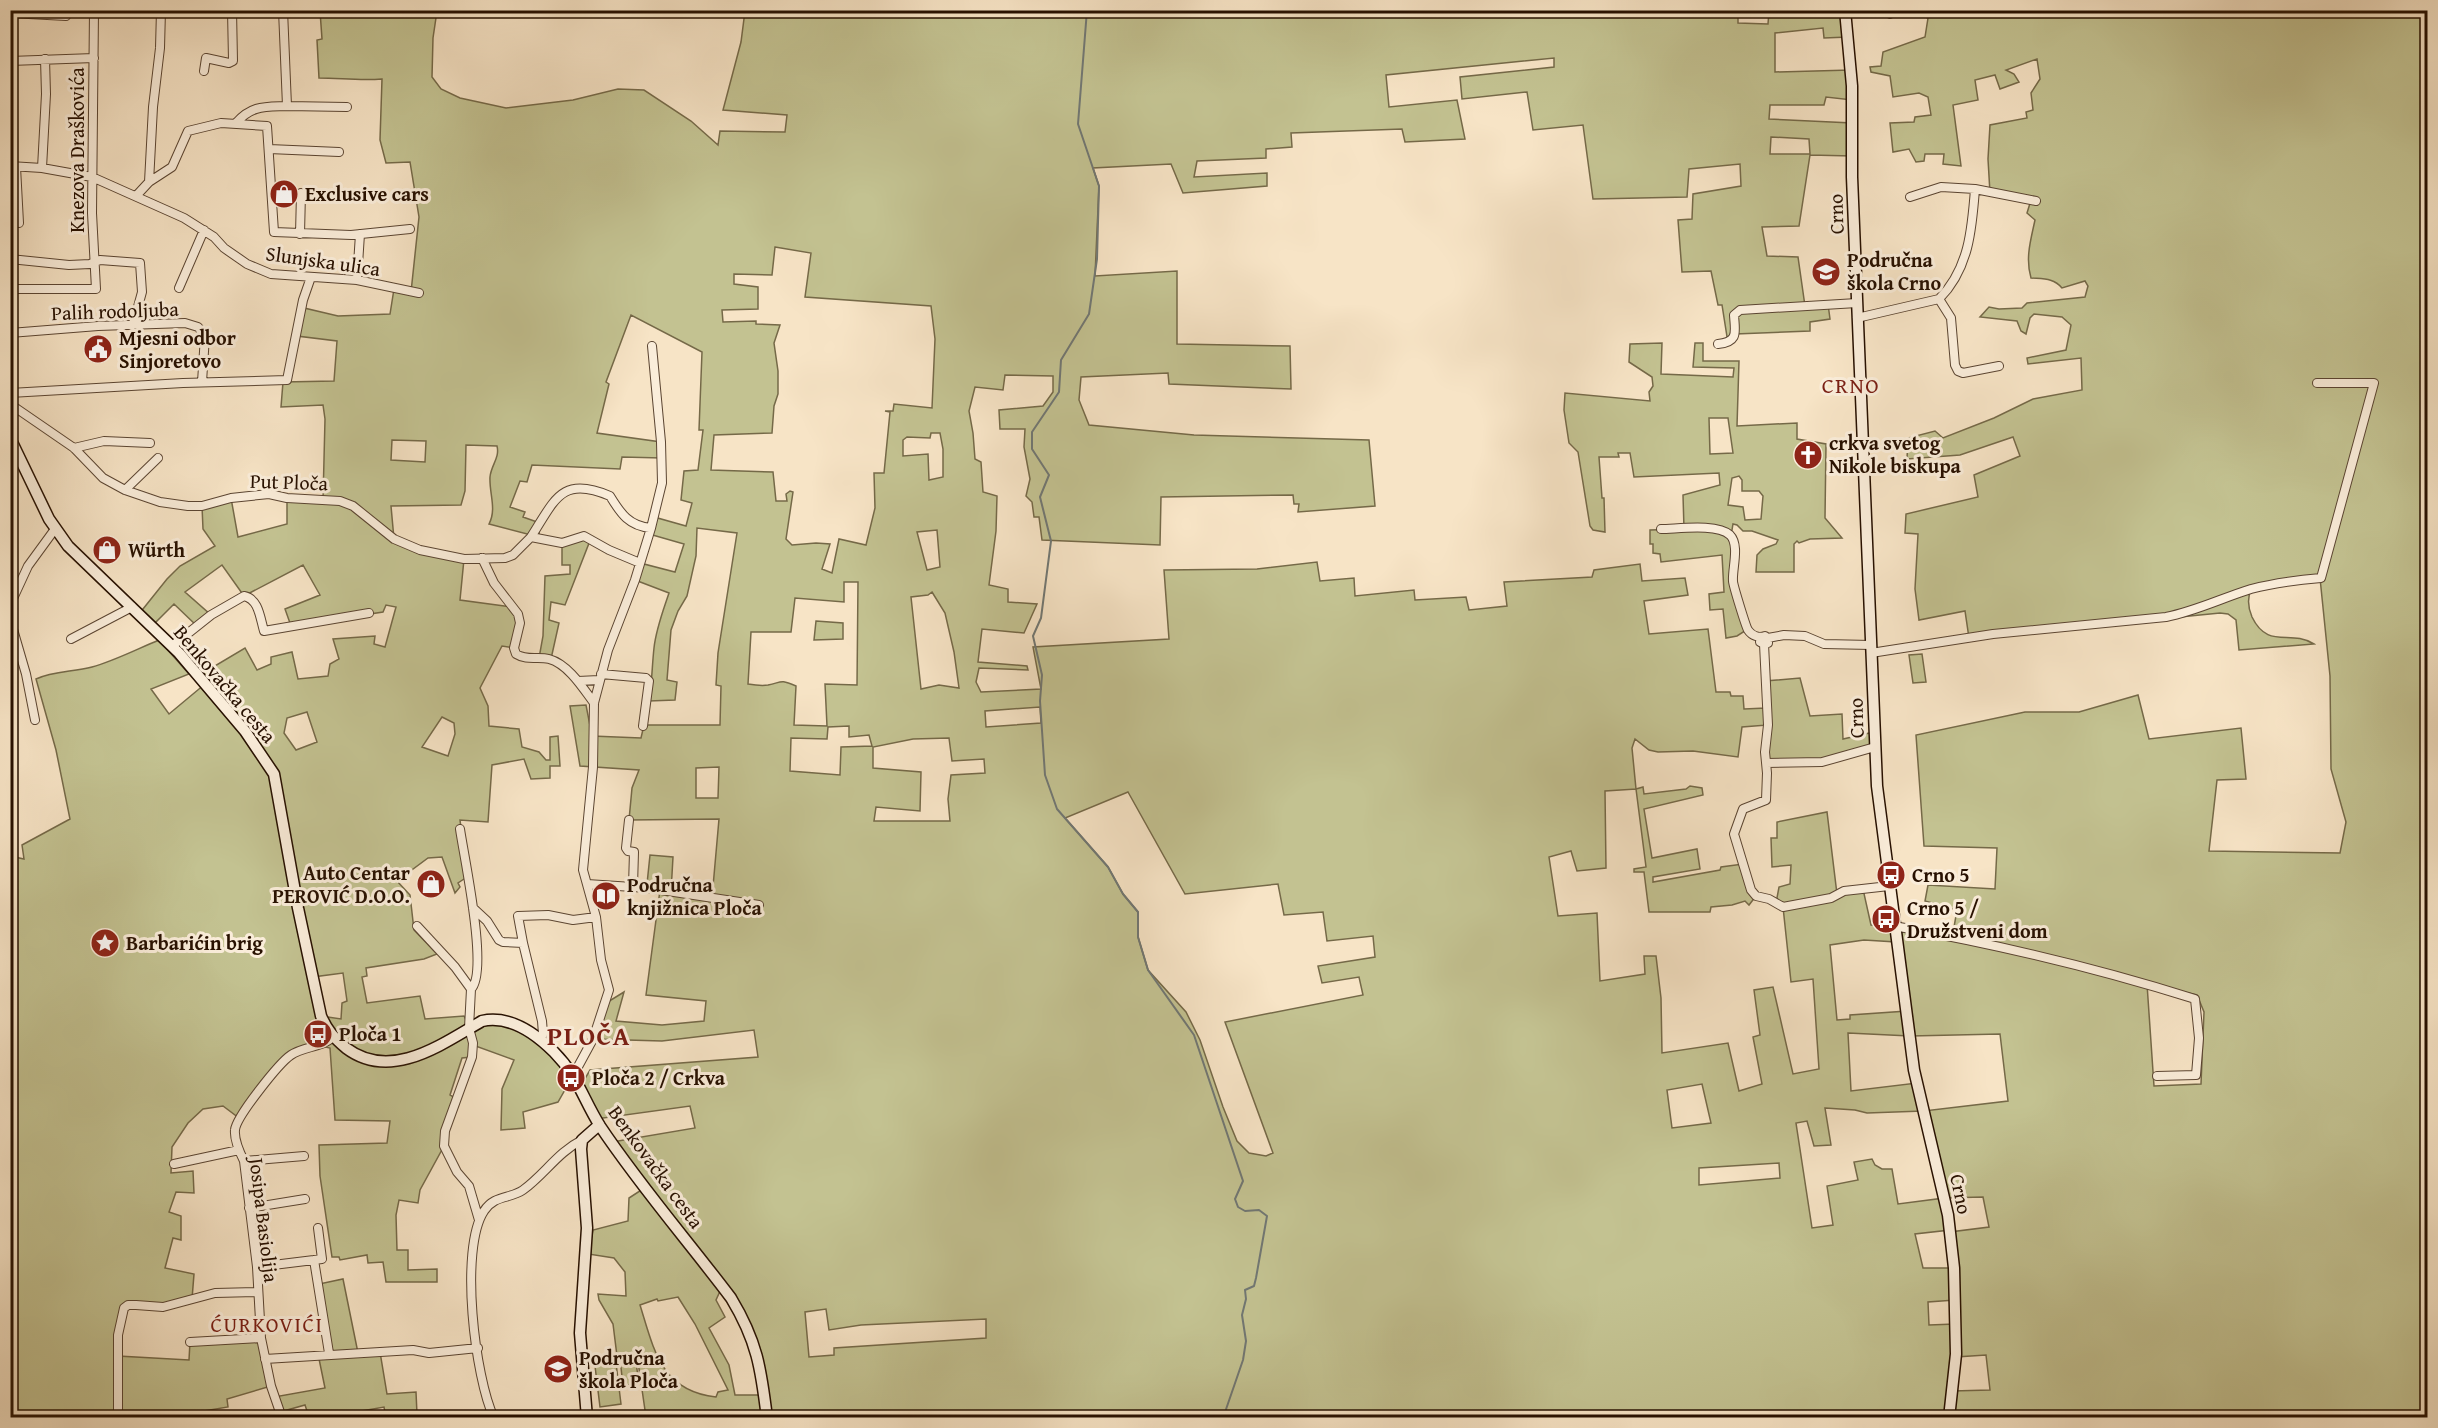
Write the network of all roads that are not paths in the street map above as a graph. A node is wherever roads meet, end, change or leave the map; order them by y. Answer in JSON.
{"nodes":[{"id":1,"x":94,"y":10,"type":"edge"},
{"id":2,"x":161,"y":10,"type":"edge"},
{"id":3,"x":232,"y":10,"type":"edge"},
{"id":4,"x":283,"y":10,"type":"edge"},
{"id":5,"x":1845,"y":10,"type":"edge"},
{"id":6,"x":10,"y":13,"type":"edge"},
{"id":7,"x":66,"y":16,"type":"dead end"},
{"id":8,"x":94,"y":58,"type":"junction"},
{"id":9,"x":45,"y":60,"type":"junction"},
{"id":10,"x":10,"y":61,"type":"edge"},
{"id":11,"x":204,"y":71,"type":"dead end"},
{"id":12,"x":287,"y":106,"type":"junction"},
{"id":13,"x":347,"y":107,"type":"dead end"},
{"id":14,"x":236,"y":123,"type":"junction"},
{"id":15,"x":269,"y":149,"type":"junction"},
{"id":16,"x":339,"y":152,"type":"dead end"},
{"id":17,"x":13,"y":167,"type":"edge"},
{"id":18,"x":42,"y":168,"type":"junction"},
{"id":19,"x":92,"y":177,"type":"junction"},
{"id":20,"x":149,"y":182,"type":"junction"},
{"id":21,"x":1974,"y":189,"type":"junction"},
{"id":22,"x":301,"y":193,"type":"dead end"},
{"id":23,"x":135,"y":196,"type":"junction"},
{"id":24,"x":1910,"y":197,"type":"dead end"},
{"id":25,"x":2036,"y":201,"type":"dead end"},
{"id":26,"x":19,"y":222,"type":"dead end"},
{"id":27,"x":410,"y":229,"type":"dead end"},
{"id":28,"x":204,"y":230,"type":"junction"},
{"id":29,"x":300,"y":234,"type":"junction"},
{"id":30,"x":360,"y":234,"type":"junction"},
{"id":31,"x":10,"y":259,"type":"edge"},
{"id":32,"x":95,"y":262,"type":"junction"},
{"id":33,"x":311,"y":277,"type":"junction"},
{"id":34,"x":357,"y":280,"type":"junction"},
{"id":35,"x":179,"y":288,"type":"dead end"},
{"id":36,"x":10,"y":290,"type":"edge"},
{"id":37,"x":418,"y":293,"type":"dead end"},
{"id":38,"x":1939,"y":299,"type":"junction"},
{"id":39,"x":1857,"y":303,"type":"junction"},
{"id":40,"x":1857,"y":318,"type":"junction"},
{"id":41,"x":133,"y":326,"type":"junction"},
{"id":42,"x":10,"y":333,"type":"edge"},
{"id":43,"x":1718,"y":344,"type":"dead end"},
{"id":44,"x":652,"y":346,"type":"dead end"},
{"id":45,"x":1999,"y":366,"type":"dead end"},
{"id":46,"x":202,"y":382,"type":"junction"},
{"id":47,"x":2317,"y":383,"type":"dead end"},
{"id":48,"x":10,"y":393,"type":"edge"},
{"id":49,"x":10,"y":404,"type":"edge"},
{"id":50,"x":10,"y":438,"type":"edge"},
{"id":51,"x":150,"y":443,"type":"dead end"},
{"id":52,"x":74,"y":448,"type":"junction"},
{"id":53,"x":158,"y":458,"type":"dead end"},
{"id":54,"x":125,"y":490,"type":"junction"},
{"id":55,"x":651,"y":528,"type":"junction"},
{"id":56,"x":55,"y":529,"type":"junction"},
{"id":57,"x":1661,"y":529,"type":"dead end"},
{"id":58,"x":531,"y":537,"type":"junction"},
{"id":59,"x":482,"y":558,"type":"junction"},
{"id":60,"x":640,"y":563,"type":"junction"},
{"id":61,"x":10,"y":605,"type":"edge"},
{"id":62,"x":132,"y":607,"type":"junction"},
{"id":63,"x":369,"y":613,"type":"dead end"},
{"id":64,"x":10,"y":619,"type":"edge"},
{"id":65,"x":71,"y":639,"type":"dead end"},
{"id":66,"x":1764,"y":640,"type":"junction"},
{"id":67,"x":172,"y":646,"type":"junction"},
{"id":68,"x":1871,"y":649,"type":"junction"},
{"id":69,"x":600,"y":677,"type":"junction"},
{"id":70,"x":578,"y":681,"type":"junction"},
{"id":71,"x":594,"y":703,"type":"junction"},
{"id":72,"x":35,"y":720,"type":"dead end"},
{"id":73,"x":643,"y":726,"type":"dead end"},
{"id":74,"x":1875,"y":747,"type":"junction"},
{"id":75,"x":1766,"y":763,"type":"junction"},
{"id":76,"x":629,"y":820,"type":"dead end"},
{"id":77,"x":460,"y":829,"type":"dead end"},
{"id":78,"x":587,"y":884,"type":"junction"},
{"id":79,"x":633,"y":886,"type":"junction"},
{"id":80,"x":1889,"y":886,"type":"junction"},
{"id":81,"x":759,"y":905,"type":"dead end"},
{"id":82,"x":473,"y":908,"type":"junction"},
{"id":83,"x":596,"y":917,"type":"junction"},
{"id":84,"x":417,"y":926,"type":"dead end"},
{"id":85,"x":1894,"y":926,"type":"junction"},
{"id":86,"x":523,"y":943,"type":"junction"},
{"id":87,"x":471,"y":989,"type":"junction"},
{"id":88,"x":470,"y":1028,"type":"junction"},
{"id":89,"x":333,"y":1036,"type":"junction"},
{"id":90,"x":540,"y":1040,"type":"junction"},
{"id":91,"x":574,"y":1074,"type":"junction"},
{"id":92,"x":2157,"y":1076,"type":"dead end"},
{"id":93,"x":599,"y":1125,"type":"junction"},
{"id":94,"x":582,"y":1140,"type":"junction"},
{"id":95,"x":239,"y":1150,"type":"junction"},
{"id":96,"x":304,"y":1156,"type":"dead end"},
{"id":97,"x":244,"y":1161,"type":"junction"},
{"id":98,"x":174,"y":1164,"type":"dead end"},
{"id":99,"x":305,"y":1199,"type":"dead end"},
{"id":100,"x":249,"y":1208,"type":"junction"},
{"id":101,"x":479,"y":1221,"type":"junction"},
{"id":102,"x":318,"y":1228,"type":"dead end"},
{"id":103,"x":314,"y":1260,"type":"junction"},
{"id":104,"x":257,"y":1267,"type":"junction"},
{"id":105,"x":257,"y":1293,"type":"junction"},
{"id":106,"x":261,"y":1338,"type":"junction"},
{"id":107,"x":190,"y":1342,"type":"dead end"},
{"id":108,"x":478,"y":1348,"type":"junction"},
{"id":109,"x":329,"y":1353,"type":"junction"},
{"id":110,"x":265,"y":1359,"type":"junction"},
{"id":111,"x":493,"y":1417,"type":"edge"},
{"id":112,"x":118,"y":1418,"type":"edge"},
{"id":113,"x":282,"y":1418,"type":"edge"},
{"id":114,"x":588,"y":1418,"type":"edge"},
{"id":115,"x":767,"y":1418,"type":"edge"},
{"id":116,"x":1950,"y":1418,"type":"edge"}],
"edges":[{"from":1,"to":8,"type":"street","name":"Knezova Draškovića"},
{"from":2,"to":20,"type":"street"},
{"from":3,"to":11,"type":"street"},
{"from":4,"to":12,"type":"street"},
{"from":5,"to":39,"type":"street","name":"Crno"},
{"from":6,"to":7,"type":"street"},
{"from":8,"to":9,"type":"street"},
{"from":8,"to":19,"type":"street","name":"Knezova Draškovića"},
{"from":9,"to":10,"type":"street"},
{"from":9,"to":18,"type":"street"},
{"from":12,"to":13,"type":"street"},
{"from":12,"to":14,"type":"street"},
{"from":14,"to":15,"type":"street"},
{"from":14,"to":20,"type":"street"},
{"from":15,"to":16,"type":"street"},
{"from":15,"to":29,"type":"street"},
{"from":17,"to":18,"type":"street","name":"Slunjska ulica"},
{"from":17,"to":26,"type":"street"},
{"from":18,"to":19,"type":"street","name":"Slunjska ulica"},
{"from":19,"to":23,"type":"street","name":"Slunjska ulica"},
{"from":19,"to":32,"type":"street","name":"Knezova Draškovića"},
{"from":20,"to":23,"type":"street"},
{"from":21,"to":24,"type":"street"},
{"from":21,"to":25,"type":"street"},
{"from":21,"to":38,"type":"street"},
{"from":22,"to":29,"type":"street"},
{"from":23,"to":28,"type":"street","name":"Slunjska ulica"},
{"from":27,"to":30,"type":"street"},
{"from":28,"to":33,"type":"street","name":"Slunjska ulica"},
{"from":28,"to":35,"type":"street"},
{"from":29,"to":30,"type":"street"},
{"from":30,"to":34,"type":"street"},
{"from":31,"to":32,"type":"street"},
{"from":32,"to":36,"type":"street","name":"Knezova Draškovića"},
{"from":32,"to":41,"type":"street"},
{"from":33,"to":34,"type":"street","name":"Slunjska ulica"},
{"from":33,"to":46,"type":"street"},
{"from":34,"to":37,"type":"street","name":"Slunjska ulica"},
{"from":38,"to":40,"type":"street"},
{"from":38,"to":45,"type":"street"},
{"from":39,"to":40,"type":"street","name":"Crno"},
{"from":39,"to":43,"type":"street"},
{"from":40,"to":68,"type":"street","name":"Crno"},
{"from":41,"to":42,"type":"street","name":"Palih rodoljuba"},
{"from":41,"to":46,"type":"street","name":"Palih rodoljuba"},
{"from":44,"to":55,"type":"street"},
{"from":46,"to":48,"type":"street"},
{"from":47,"to":68,"type":"street"},
{"from":49,"to":52,"type":"street","name":"Put Ploča"},
{"from":50,"to":56,"type":"street","name":"Benkovačka cesta"},
{"from":51,"to":52,"type":"street"},
{"from":52,"to":54,"type":"street","name":"Put Ploča"},
{"from":53,"to":54,"type":"street"},
{"from":54,"to":59,"type":"street","name":"Put Ploča"},
{"from":55,"to":58,"type":"street","name":"Put Ploča"},
{"from":55,"to":60,"type":"street"},
{"from":56,"to":61,"type":"street"},
{"from":56,"to":62,"type":"street","name":"Benkovačka cesta"},
{"from":57,"to":66,"type":"street"},
{"from":58,"to":59,"type":"street","name":"Put Ploča"},
{"from":58,"to":60,"type":"street"},
{"from":59,"to":70,"type":"street"},
{"from":60,"to":69,"type":"street"},
{"from":62,"to":65,"type":"street"},
{"from":62,"to":67,"type":"street","name":"Benkovačka cesta"},
{"from":63,"to":67,"type":"street"},
{"from":64,"to":72,"type":"street"},
{"from":66,"to":68,"type":"street"},
{"from":66,"to":75,"type":"street"},
{"from":67,"to":89,"type":"street","name":"Benkovačka cesta"},
{"from":68,"to":74,"type":"street","name":"Crno"},
{"from":69,"to":70,"type":"street"},
{"from":69,"to":71,"type":"street"},
{"from":69,"to":73,"type":"street"},
{"from":70,"to":71,"type":"street"},
{"from":71,"to":78,"type":"street"},
{"from":74,"to":75,"type":"street"},
{"from":74,"to":80,"type":"street","name":"Crno"},
{"from":75,"to":80,"type":"street"},
{"from":76,"to":79,"type":"street"},
{"from":77,"to":82,"type":"street"},
{"from":78,"to":79,"type":"street"},
{"from":78,"to":83,"type":"street"},
{"from":79,"to":81,"type":"street"},
{"from":80,"to":85,"type":"street","name":"Crno"},
{"from":82,"to":86,"type":"street"},
{"from":82,"to":87,"type":"street"},
{"from":83,"to":86,"type":"street"},
{"from":83,"to":91,"type":"street"},
{"from":84,"to":87,"type":"street"},
{"from":85,"to":92,"type":"street"},
{"from":85,"to":116,"type":"street","name":"Crno"},
{"from":86,"to":90,"type":"street"},
{"from":87,"to":88,"type":"street"},
{"from":88,"to":89,"type":"street","name":"Benkovačka cesta"},
{"from":88,"to":90,"type":"street","name":"Benkovačka cesta"},
{"from":88,"to":101,"type":"street"},
{"from":89,"to":95,"type":"street","name":"Josipa Basiolija"},
{"from":90,"to":91,"type":"street","name":"Benkovačka cesta"},
{"from":91,"to":93,"type":"street","name":"Benkovačka cesta"},
{"from":93,"to":94,"type":"street"},
{"from":93,"to":115,"type":"street","name":"Benkovačka cesta"},
{"from":94,"to":101,"type":"street"},
{"from":94,"to":114,"type":"street"},
{"from":95,"to":97,"type":"street","name":"Josipa Basiolija"},
{"from":95,"to":98,"type":"street"},
{"from":96,"to":97,"type":"street"},
{"from":97,"to":100,"type":"street","name":"Josipa Basiolija"},
{"from":99,"to":100,"type":"street"},
{"from":100,"to":104,"type":"street","name":"Josipa Basiolija"},
{"from":101,"to":108,"type":"street"},
{"from":102,"to":103,"type":"street"},
{"from":103,"to":104,"type":"street"},
{"from":103,"to":109,"type":"street"},
{"from":104,"to":105,"type":"street","name":"Josipa Basiolija"},
{"from":105,"to":106,"type":"street","name":"Josipa Basiolija"},
{"from":105,"to":112,"type":"street"},
{"from":106,"to":107,"type":"street"},
{"from":106,"to":110,"type":"street","name":"Josipa Basiolija"},
{"from":108,"to":109,"type":"street"},
{"from":108,"to":111,"type":"street"},
{"from":109,"to":110,"type":"street"},
{"from":110,"to":113,"type":"street","name":"Josipa Basiolija"}]}
